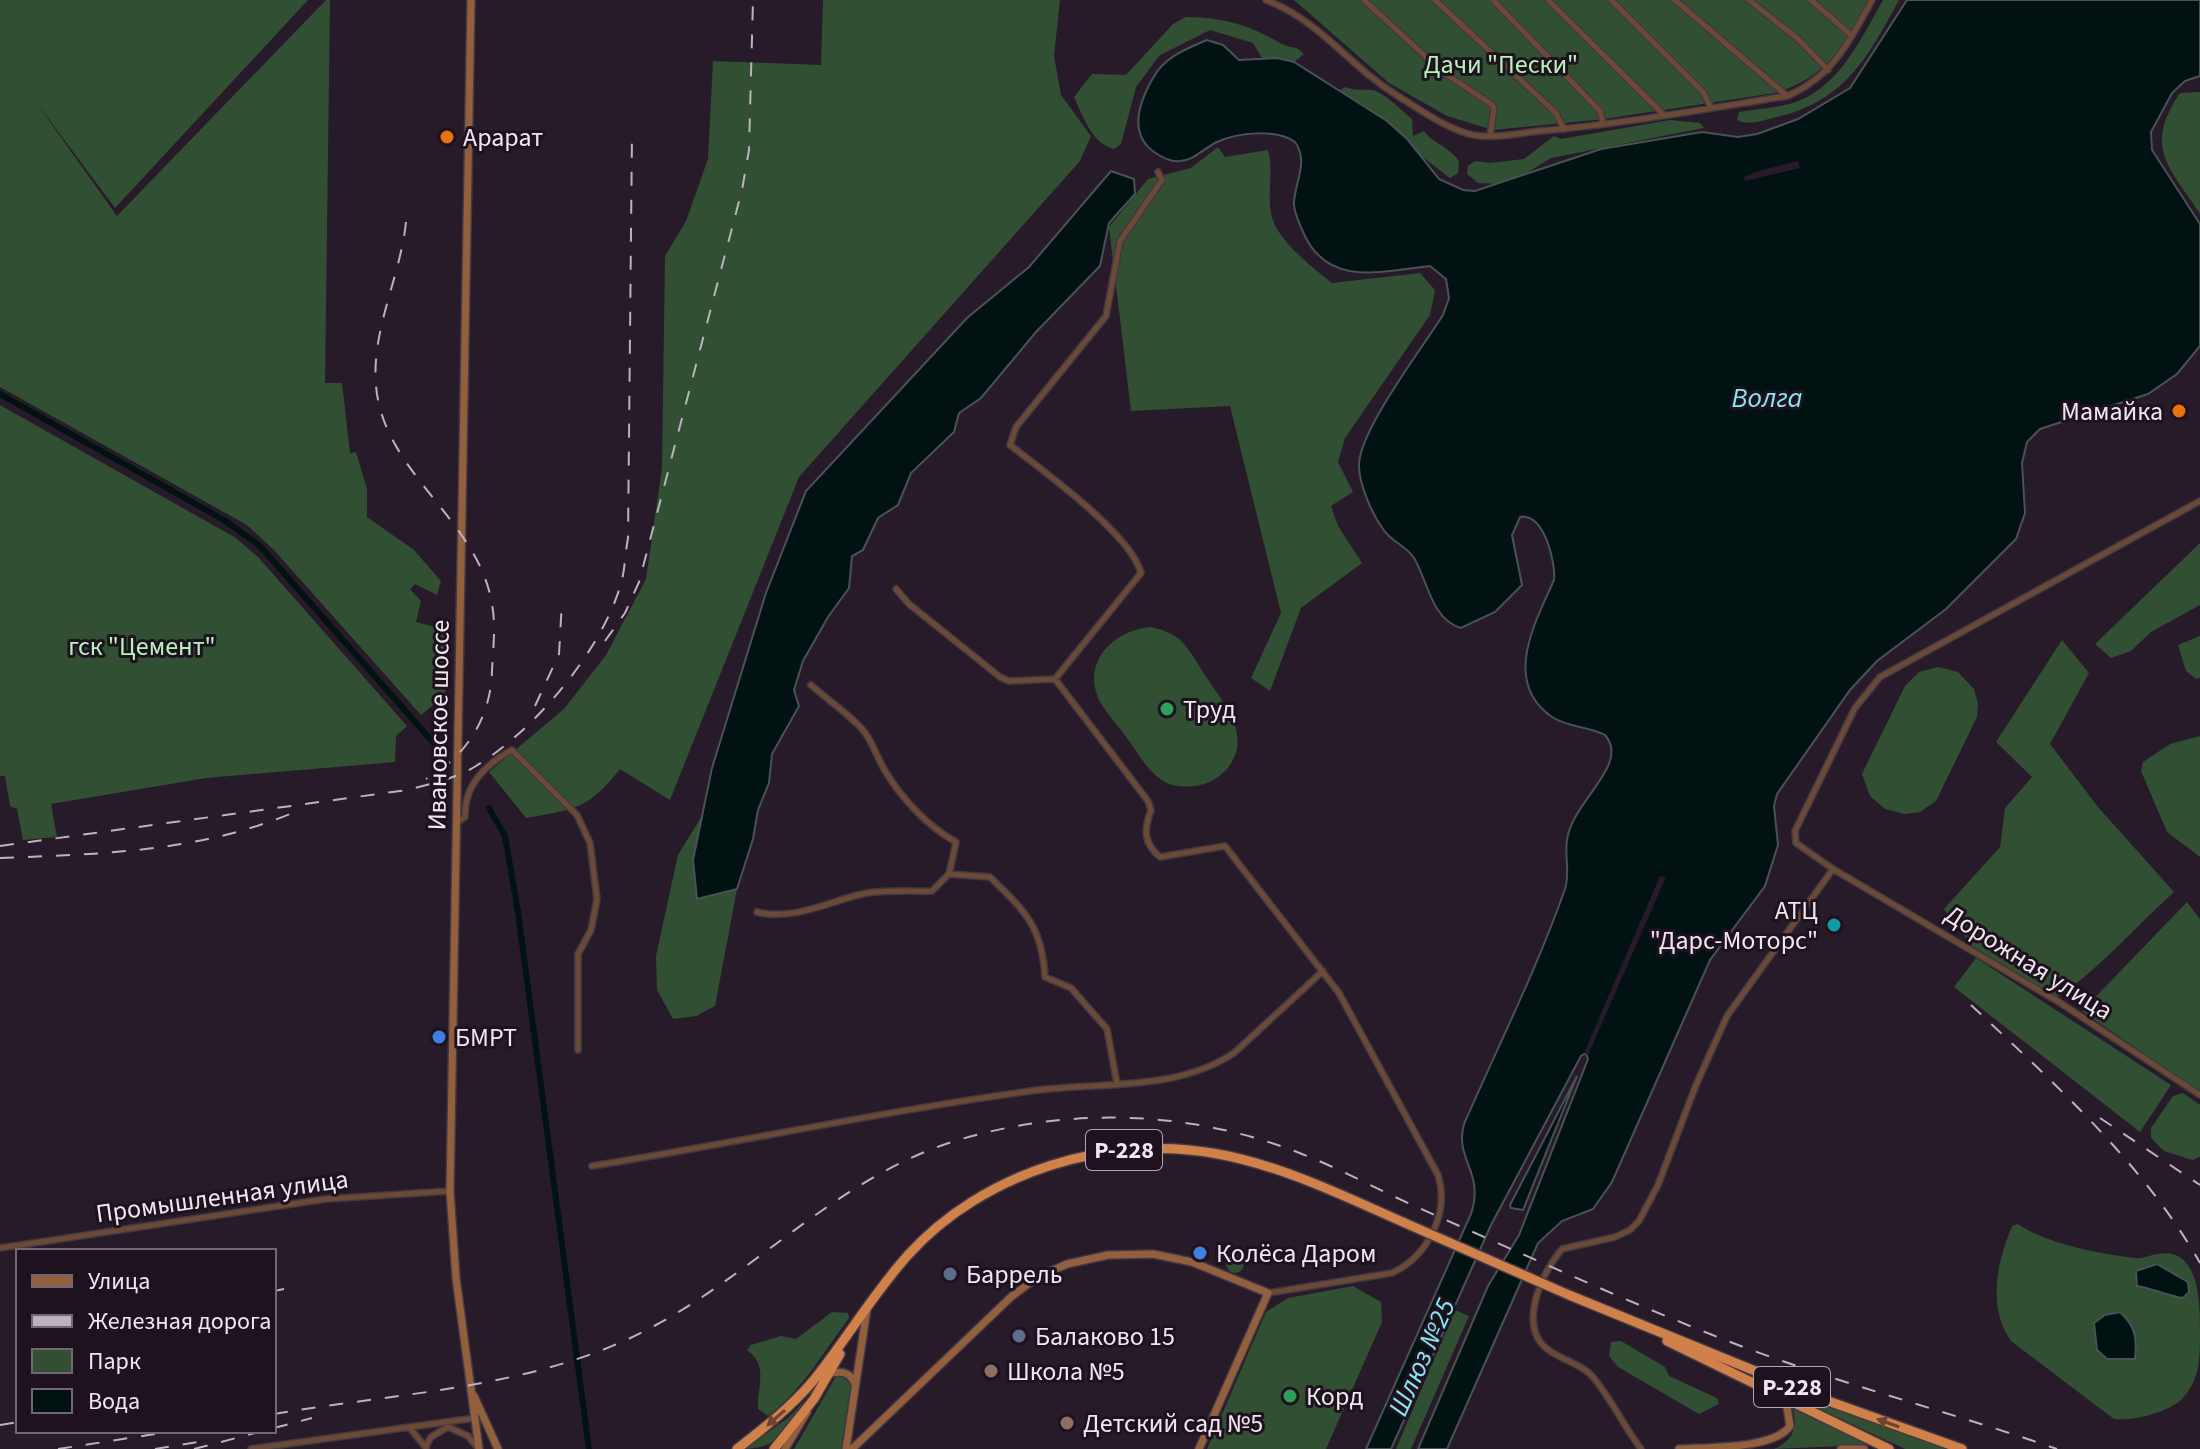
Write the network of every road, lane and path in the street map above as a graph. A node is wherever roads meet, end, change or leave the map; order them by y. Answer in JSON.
{"nodes":[{"id":1,"x":471,"y":0,"type":"edge"},
{"id":2,"x":1266,"y":0,"type":"edge"},
{"id":3,"x":1364,"y":0,"type":"edge"},
{"id":4,"x":1435,"y":0,"type":"edge"},
{"id":5,"x":1493,"y":0,"type":"edge"},
{"id":6,"x":1548,"y":0,"type":"edge"},
{"id":7,"x":1611,"y":0,"type":"edge"},
{"id":8,"x":1675,"y":0,"type":"edge"},
{"id":9,"x":1749,"y":0,"type":"edge"},
{"id":10,"x":1811,"y":0,"type":"edge"},
{"id":11,"x":1869,"y":1,"type":"edge"},
{"id":12,"x":1852,"y":36,"type":"junction"},
{"id":13,"x":1828,"y":70,"type":"junction"},
{"id":14,"x":1787,"y":96,"type":"junction"},
{"id":15,"x":1711,"y":108,"type":"junction"},
{"id":16,"x":1664,"y":115,"type":"junction"},
{"id":17,"x":1603,"y":123,"type":"junction"},
{"id":18,"x":1564,"y":129,"type":"junction"},
{"id":19,"x":1490,"y":136,"type":"junction"},
{"id":20,"x":1158,"y":172,"type":"dead end"},
{"id":21,"x":2200,"y":501,"type":"edge"},
{"id":22,"x":896,"y":589,"type":"dead end"},
{"id":23,"x":1055,"y":679,"type":"junction"},
{"id":24,"x":811,"y":685,"type":"dead end"},
{"id":25,"x":456,"y":823,"type":"junction"},
{"id":26,"x":1833,"y":869,"type":"junction"},
{"id":27,"x":949,"y":874,"type":"junction"},
{"id":28,"x":757,"y":912,"type":"dead end"},
{"id":29,"x":1324,"y":971,"type":"junction"},
{"id":30,"x":578,"y":1050,"type":"dead end"},
{"id":31,"x":1117,"y":1084,"type":"junction"},
{"id":32,"x":2200,"y":1095,"type":"edge"},
{"id":33,"x":592,"y":1166,"type":"dead end"},
{"id":34,"x":450,"y":1191,"type":"junction"},
{"id":35,"x":0,"y":1248,"type":"edge"},
{"id":36,"x":1268,"y":1293,"type":"junction"},
{"id":37,"x":867,"y":1308,"type":"junction"},
{"id":38,"x":1625,"y":1319,"type":"junction"},
{"id":39,"x":821,"y":1374,"type":"junction"},
{"id":40,"x":855,"y":1386,"type":"junction"},
{"id":41,"x":471,"y":1391,"type":"junction"},
{"id":42,"x":1773,"y":1393,"type":"junction"},
{"id":43,"x":814,"y":1399,"type":"junction"},
{"id":44,"x":475,"y":1418,"type":"junction"},
{"id":45,"x":851,"y":1423,"type":"junction"},
{"id":46,"x":410,"y":1427,"type":"junction"},
{"id":47,"x":871,"y":1430,"type":"junction"},
{"id":48,"x":426,"y":1448,"type":"edge"},
{"id":49,"x":251,"y":1449,"type":"edge"},
{"id":50,"x":479,"y":1449,"type":"edge"},
{"id":51,"x":498,"y":1449,"type":"edge"},
{"id":52,"x":737,"y":1449,"type":"edge"},
{"id":53,"x":774,"y":1449,"type":"edge"},
{"id":54,"x":785,"y":1449,"type":"edge"},
{"id":55,"x":849,"y":1449,"type":"edge"},
{"id":56,"x":1199,"y":1449,"type":"edge"},
{"id":57,"x":1641,"y":1449,"type":"edge"},
{"id":58,"x":1679,"y":1449,"type":"edge"},
{"id":59,"x":1841,"y":1449,"type":"edge"},
{"id":60,"x":1864,"y":1449,"type":"edge"},
{"id":61,"x":1889,"y":1449,"type":"edge"},
{"id":62,"x":1962,"y":1449,"type":"edge"}],
"edges":[{"from":1,"to":25,"type":"street","name":"Ивановское шоссе"},
{"from":2,"to":19,"type":"street"},
{"from":3,"to":19,"type":"street"},
{"from":4,"to":18,"type":"street"},
{"from":5,"to":17,"type":"street"},
{"from":6,"to":16,"type":"street"},
{"from":7,"to":15,"type":"street"},
{"from":8,"to":14,"type":"street"},
{"from":9,"to":13,"type":"street"},
{"from":10,"to":12,"type":"street"},
{"from":11,"to":12,"type":"street"},
{"from":12,"to":13,"type":"street"},
{"from":13,"to":14,"type":"street"},
{"from":14,"to":15,"type":"street"},
{"from":15,"to":16,"type":"street"},
{"from":16,"to":17,"type":"street"},
{"from":17,"to":18,"type":"street"},
{"from":18,"to":19,"type":"street"},
{"from":20,"to":23,"type":"street"},
{"from":21,"to":26,"type":"street","name":"Дорожная улица"},
{"from":22,"to":23,"type":"street"},
{"from":23,"to":29,"type":"street"},
{"from":24,"to":27,"type":"street"},
{"from":25,"to":30,"type":"street"},
{"from":25,"to":34,"type":"street","name":"Ивановское шоссе"},
{"from":26,"to":32,"type":"street","name":"Дорожная улица"},
{"from":26,"to":57,"type":"street"},
{"from":27,"to":28,"type":"street"},
{"from":27,"to":31,"type":"street"},
{"from":29,"to":31,"type":"street"},
{"from":29,"to":36,"type":"street"},
{"from":31,"to":33,"type":"street"},
{"from":34,"to":35,"type":"street","name":"Промышленная улица"},
{"from":34,"to":41,"type":"street","name":"Ивановское шоссе"},
{"from":36,"to":47,"type":"street"},
{"from":36,"to":56,"type":"street"},
{"from":37,"to":38,"type":"highway","number":"Р-228","bridge":true},
{"from":37,"to":39,"type":"highway","number":"Р-228"},
{"from":37,"to":40,"type":"street"},
{"from":38,"to":42,"type":"highway","number":"Р-228"},
{"from":62,"to":38,"type":"highway","number":"Р-228","one_way":true},
{"from":39,"to":40,"type":"street"},
{"from":39,"to":43,"type":"highway","number":"Р-228"},
{"from":39,"to":52,"type":"highway","number":"Р-228","one_way":true},
{"from":40,"to":45,"type":"street"},
{"from":41,"to":44,"type":"street","name":"Ивановское шоссе"},
{"from":41,"to":51,"type":"street"},
{"from":42,"to":58,"type":"street"},
{"from":42,"to":61,"type":"highway","number":"Р-228"},
{"from":43,"to":53,"type":"highway","number":"Р-228"},
{"from":43,"to":54,"type":"street"},
{"from":44,"to":46,"type":"street"},
{"from":44,"to":50,"type":"street","name":"Ивановское шоссе"},
{"from":45,"to":47,"type":"street"},
{"from":45,"to":55,"type":"street"},
{"from":46,"to":48,"type":"street"},
{"from":46,"to":49,"type":"street"},
{"from":47,"to":55,"type":"street"},
{"from":48,"to":50,"type":"street"},
{"from":59,"to":60,"type":"street"}]}
